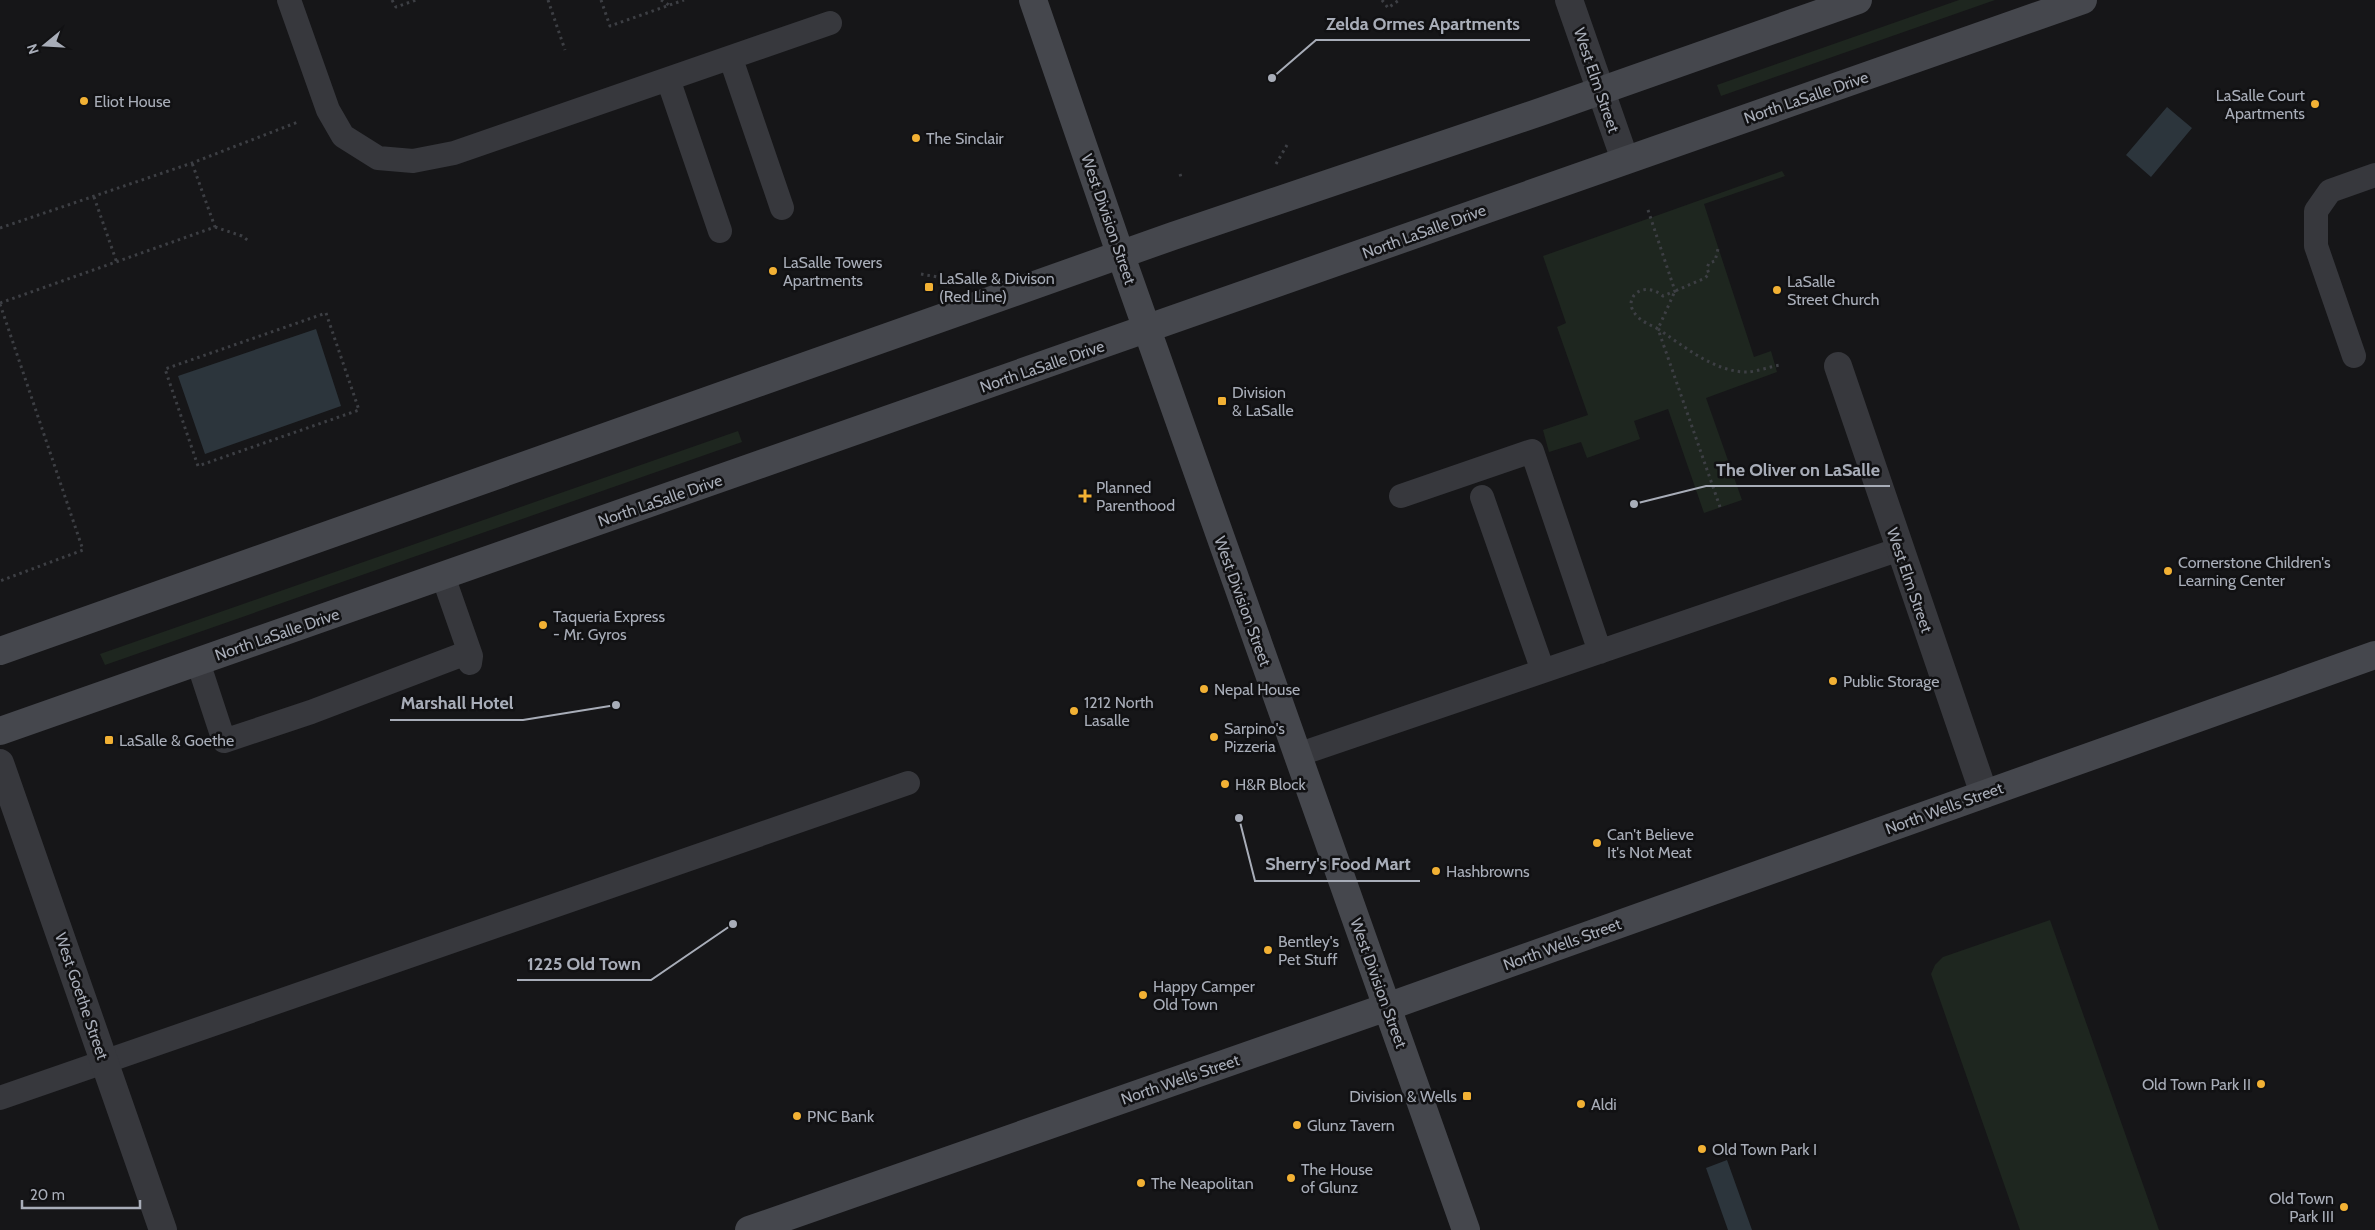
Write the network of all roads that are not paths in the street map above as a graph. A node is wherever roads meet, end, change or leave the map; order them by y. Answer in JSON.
{"nodes":[{"id":1,"x":289,"y":0,"type":"edge"},
{"id":2,"x":1034,"y":0,"type":"edge"},
{"id":3,"x":1569,"y":0,"type":"edge"},
{"id":4,"x":1858,"y":0,"type":"edge"},
{"id":5,"x":2083,"y":0,"type":"edge"},
{"id":6,"x":830,"y":23,"type":"dead end"},
{"id":7,"x":731,"y":59,"type":"junction"},
{"id":8,"x":668,"y":79,"type":"junction"},
{"id":9,"x":1600,"y":91,"type":"junction"},
{"id":10,"x":1624,"y":160,"type":"junction"},
{"id":11,"x":2375,"y":175,"type":"edge"},
{"id":12,"x":782,"y":208,"type":"dead end"},
{"id":13,"x":720,"y":231,"type":"dead end"},
{"id":14,"x":1121,"y":256,"type":"junction"},
{"id":15,"x":1147,"y":329,"type":"junction"},
{"id":16,"x":2354,"y":356,"type":"dead end"},
{"id":17,"x":1838,"y":366,"type":"dead end"},
{"id":18,"x":1401,"y":496,"type":"dead end"},
{"id":19,"x":1482,"y":497,"type":"dead end"},
{"id":20,"x":1900,"y":549,"type":"junction"},
{"id":21,"x":443,"y":576,"type":"junction"},
{"id":22,"x":0,"y":651,"type":"edge"},
{"id":23,"x":1600,"y":652,"type":"junction"},
{"id":24,"x":2375,"y":655,"type":"edge"},
{"id":25,"x":198,"y":662,"type":"junction"},
{"id":26,"x":1543,"y":671,"type":"junction"},
{"id":27,"x":0,"y":731,"type":"edge"},
{"id":28,"x":1297,"y":755,"type":"junction"},
{"id":29,"x":0,"y":763,"type":"edge"},
{"id":30,"x":908,"y":782,"type":"dead end"},
{"id":31,"x":1984,"y":794,"type":"junction"},
{"id":32,"x":1387,"y":1006,"type":"junction"},
{"id":33,"x":104,"y":1062,"type":"junction"},
{"id":34,"x":0,"y":1098,"type":"edge"},
{"id":35,"x":164,"y":1230,"type":"edge"},
{"id":36,"x":749,"y":1230,"type":"edge"},
{"id":37,"x":1466,"y":1230,"type":"edge"}],
"edges":[{"from":1,"to":8,"type":"lane"},
{"from":2,"to":14,"type":"main road","name":"West Division Street"},
{"from":3,"to":9,"type":"street","name":"West Elm Street"},
{"from":4,"to":9,"type":"main road"},
{"from":5,"to":10,"type":"main road","name":"North LaSalle Drive"},
{"from":6,"to":7,"type":"lane"},
{"from":7,"to":8,"type":"lane"},
{"from":7,"to":12,"type":"lane"},
{"from":8,"to":13,"type":"lane"},
{"from":9,"to":10,"type":"street","name":"West Elm Street"},
{"from":9,"to":14,"type":"main road"},
{"from":10,"to":15,"type":"main road","name":"North LaSalle Drive"},
{"from":11,"to":16,"type":"lane"},
{"from":14,"to":15,"type":"main road","name":"West Division Street"},
{"from":14,"to":22,"type":"main road"},
{"from":15,"to":21,"type":"main road","name":"North LaSalle Drive"},
{"from":15,"to":28,"type":"main road","name":"West Division Street"},
{"from":17,"to":20,"type":"street","name":"West Elm Street"},
{"from":18,"to":23,"type":"lane"},
{"from":19,"to":26,"type":"lane"},
{"from":20,"to":23,"type":"lane"},
{"from":20,"to":31,"type":"street","name":"West Elm Street"},
{"from":21,"to":25,"type":"main road","name":"North LaSalle Drive"},
{"from":21,"to":25,"type":"lane"},
{"from":23,"to":26,"type":"lane"},
{"from":24,"to":31,"type":"main road","name":"North Wells Street"},
{"from":25,"to":27,"type":"main road","name":"North LaSalle Drive"},
{"from":26,"to":28,"type":"lane"},
{"from":28,"to":32,"type":"main road","name":"West Division Street"},
{"from":29,"to":33,"type":"street","name":"West Goethe Street"},
{"from":30,"to":33,"type":"lane"},
{"from":31,"to":32,"type":"main road","name":"North Wells Street"},
{"from":32,"to":36,"type":"main road","name":"North Wells Street"},
{"from":32,"to":37,"type":"main road","name":"West Division Street"},
{"from":33,"to":34,"type":"lane"},
{"from":33,"to":35,"type":"street","name":"West Goethe Street"}]}
